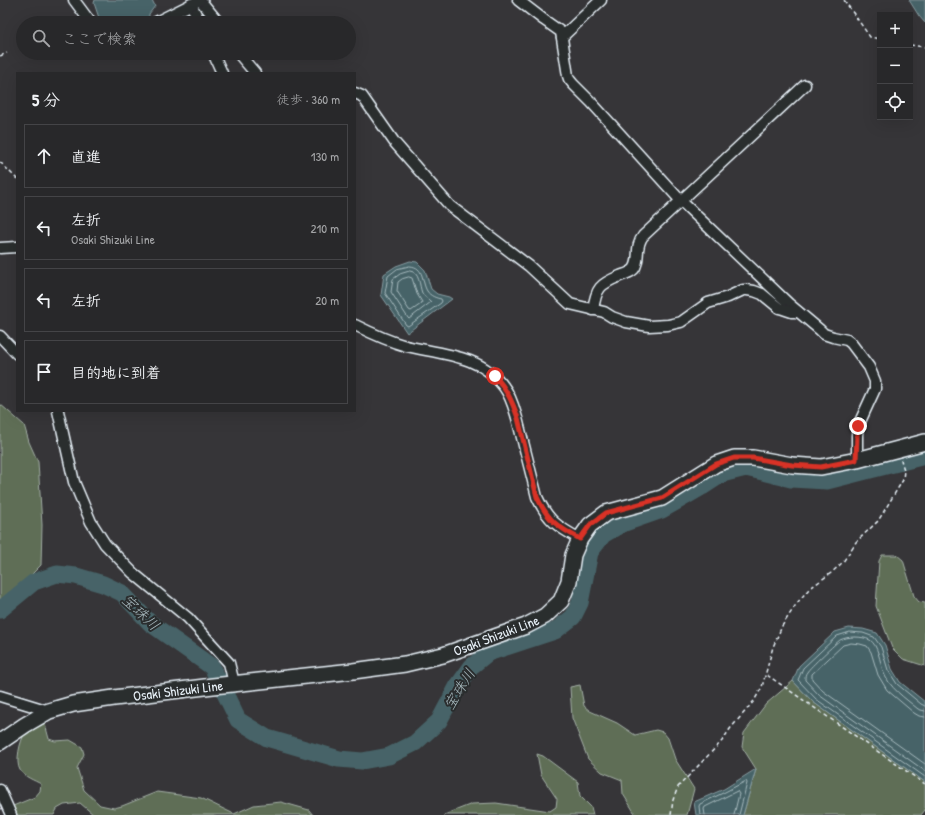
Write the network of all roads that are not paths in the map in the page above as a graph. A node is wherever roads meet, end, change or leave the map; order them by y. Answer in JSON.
{"nodes":[{"id":1,"x":74,"y":0,"type":"edge"},
{"id":2,"x":518,"y":0,"type":"edge"},
{"id":3,"x":602,"y":0,"type":"edge"},
{"id":4,"x":197,"y":1,"type":"edge"},
{"id":5,"x":86,"y":16,"type":"edge"},
{"id":6,"x":168,"y":16,"type":"edge"},
{"id":7,"x":199,"y":16,"type":"edge"},
{"id":8,"x":212,"y":16,"type":"edge"},
{"id":9,"x":562,"y":38,"type":"junction"},
{"id":10,"x":216,"y":60,"type":"edge"},
{"id":11,"x":244,"y":60,"type":"edge"},
{"id":12,"x":222,"y":72,"type":"edge"},
{"id":13,"x":254,"y":72,"type":"edge"},
{"id":14,"x":805,"y":85,"type":"dead end"},
{"id":15,"x":356,"y":93,"type":"edge"},
{"id":16,"x":681,"y":201,"type":"junction"},
{"id":17,"x":16,"y":246,"type":"edge"},
{"id":18,"x":0,"y":248,"type":"edge"},
{"id":19,"x":593,"y":310,"type":"junction"},
{"id":20,"x":798,"y":312,"type":"junction"},
{"id":21,"x":356,"y":325,"type":"edge"},
{"id":22,"x":0,"y":336,"type":"edge"},
{"id":23,"x":16,"y":353,"type":"edge"},
{"id":24,"x":58,"y":412,"type":"edge"},
{"id":25,"x":925,"y":442,"type":"edge"},
{"id":26,"x":856,"y":460,"type":"junction"},
{"id":27,"x":580,"y":539,"type":"junction"},
{"id":28,"x":231,"y":684,"type":"junction"},
{"id":29,"x":0,"y":696,"type":"edge"},
{"id":30,"x":48,"y":711,"type":"junction"},
{"id":31,"x":0,"y":742,"type":"edge"},
{"id":32,"x":0,"y":790,"type":"edge"},
{"id":33,"x":11,"y":815,"type":"edge"}],
"edges":[{"from":1,"to":5,"type":"street"},
{"from":2,"to":9,"type":"street"},
{"from":3,"to":9,"type":"street"},
{"from":4,"to":6,"type":"street"},
{"from":4,"to":7,"type":"street"},
{"from":4,"to":8,"type":"street"},
{"from":9,"to":16,"type":"street"},
{"from":10,"to":12,"type":"street"},
{"from":11,"to":13,"type":"street"},
{"from":14,"to":16,"type":"street"},
{"from":15,"to":19,"type":"street"},
{"from":16,"to":19,"type":"street"},
{"from":16,"to":20,"type":"street"},
{"from":17,"to":18,"type":"street"},
{"from":19,"to":20,"type":"street"},
{"from":20,"to":26,"type":"street"},
{"from":21,"to":27,"type":"street"},
{"from":22,"to":23,"type":"street"},
{"from":24,"to":28,"type":"street"},
{"from":25,"to":26,"type":"main road","name":"Osaki Shizuki Line"},
{"from":26,"to":27,"type":"main road","name":"Osaki Shizuki Line"},
{"from":27,"to":28,"type":"main road","name":"Osaki Shizuki Line"},
{"from":28,"to":30,"type":"main road","name":"Osaki Shizuki Line"},
{"from":29,"to":30,"type":"street"},
{"from":30,"to":31,"type":"main road","name":"Osaki Shizuki Line"},
{"from":32,"to":33,"type":"street"}]}
